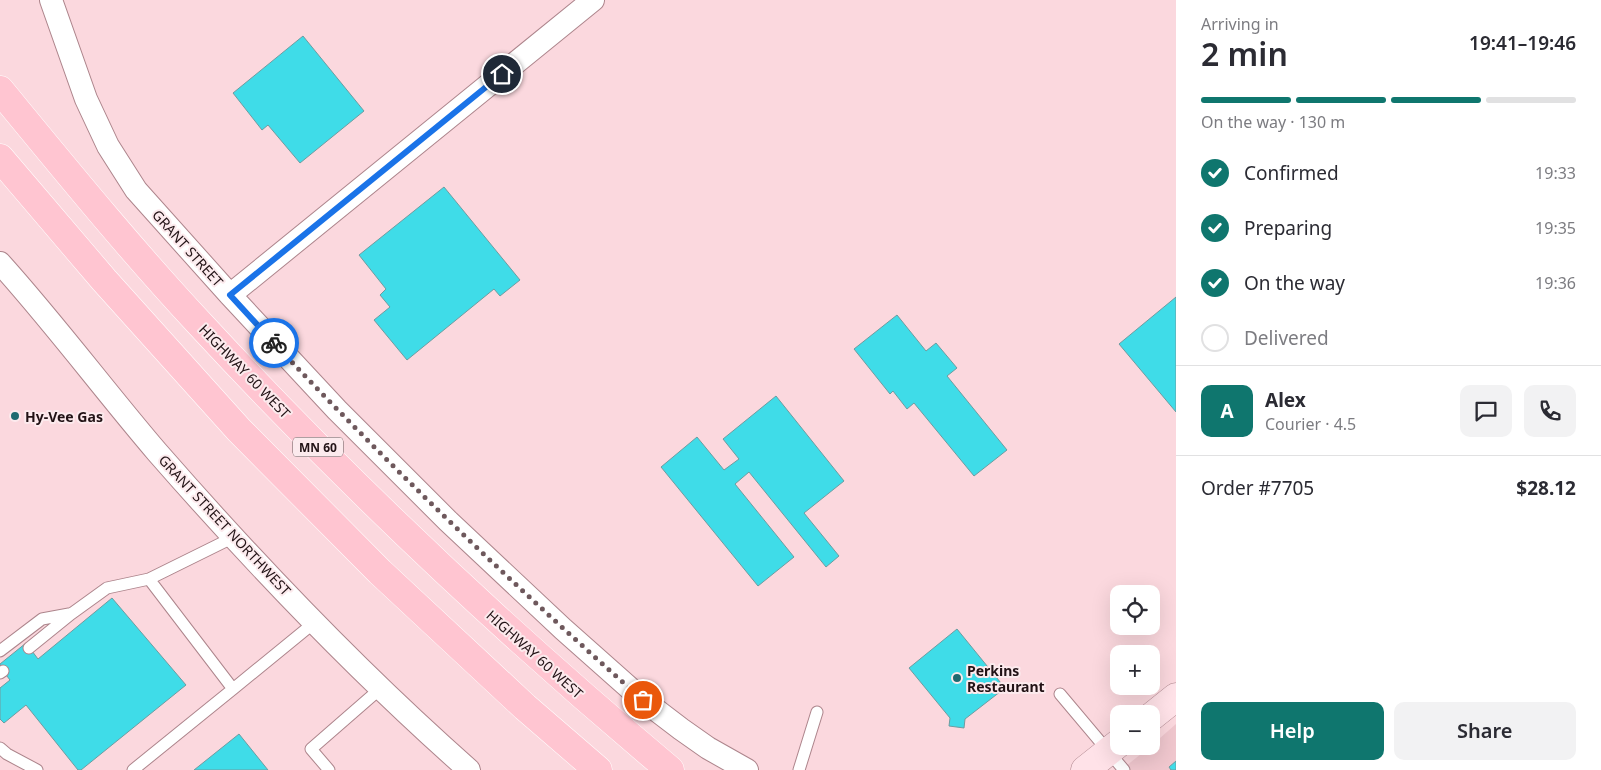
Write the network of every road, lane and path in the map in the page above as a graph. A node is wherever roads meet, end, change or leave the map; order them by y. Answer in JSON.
{"nodes":[{"id":1,"x":52,"y":0,"type":"edge"},
{"id":2,"x":593,"y":0,"type":"edge"},
{"id":3,"x":0,"y":90,"type":"edge"},
{"id":4,"x":0,"y":158,"type":"edge"},
{"id":5,"x":0,"y":263,"type":"edge"},
{"id":6,"x":230,"y":295,"type":"junction"},
{"id":7,"x":234,"y":537,"type":"junction"},
{"id":8,"x":148,"y":579,"type":"junction"},
{"id":9,"x":71,"y":614,"type":"junction"},
{"id":10,"x":315,"y":622,"type":"junction"},
{"id":11,"x":29,"y":648,"type":"dead end"},
{"id":12,"x":0,"y":651,"type":"edge"},
{"id":13,"x":381,"y":688,"type":"junction"},
{"id":14,"x":233,"y":689,"type":"junction"},
{"id":15,"x":1060,"y":694,"type":"dead end"},
{"id":16,"x":1176,"y":697,"type":"edge"},
{"id":17,"x":1160,"y":710,"type":"edge"},
{"id":18,"x":817,"y":712,"type":"dead end"},
{"id":19,"x":0,"y":748,"type":"edge"},
{"id":20,"x":1110,"y":748,"type":"edge"},
{"id":21,"x":1117,"y":755,"type":"edge"},
{"id":22,"x":37,"y":770,"type":"edge"},
{"id":23,"x":133,"y":770,"type":"edge"},
{"id":24,"x":329,"y":770,"type":"edge"},
{"id":25,"x":469,"y":770,"type":"edge"},
{"id":26,"x":598,"y":770,"type":"edge"},
{"id":27,"x":670,"y":770,"type":"edge"},
{"id":28,"x":747,"y":770,"type":"edge"},
{"id":29,"x":799,"y":770,"type":"edge"},
{"id":30,"x":1085,"y":770,"type":"edge"}],
"edges":[{"from":1,"to":6,"type":"street","name":"GRANT STREET"},
{"from":2,"to":6,"type":"street"},
{"from":3,"to":27,"type":"main road","name":"HIGHWAY 60 WEST","number":"MN 60"},
{"from":4,"to":26,"type":"main road","number":"MN 60"},
{"from":5,"to":7,"type":"street","name":"GRANT STREET NORTHWEST"},
{"from":6,"to":28,"type":"street","name":"GRANT STREET"},
{"from":7,"to":8,"type":"lane"},
{"from":7,"to":10,"type":"street","name":"GRANT STREET NORTHWEST"},
{"from":8,"to":9,"type":"lane"},
{"from":8,"to":14,"type":"lane"},
{"from":9,"to":11,"type":"lane"},
{"from":9,"to":12,"type":"lane"},
{"from":10,"to":13,"type":"street","name":"GRANT STREET NORTHWEST"},
{"from":10,"to":14,"type":"lane"},
{"from":13,"to":24,"type":"lane"},
{"from":13,"to":25,"type":"street","name":"GRANT STREET NORTHWEST"},
{"from":14,"to":23,"type":"lane"},
{"from":15,"to":20,"type":"lane"},
{"from":16,"to":17,"type":"street"},
{"from":18,"to":29,"type":"lane"},
{"from":19,"to":22,"type":"lane"},
{"from":21,"to":30,"type":"street"}]}
